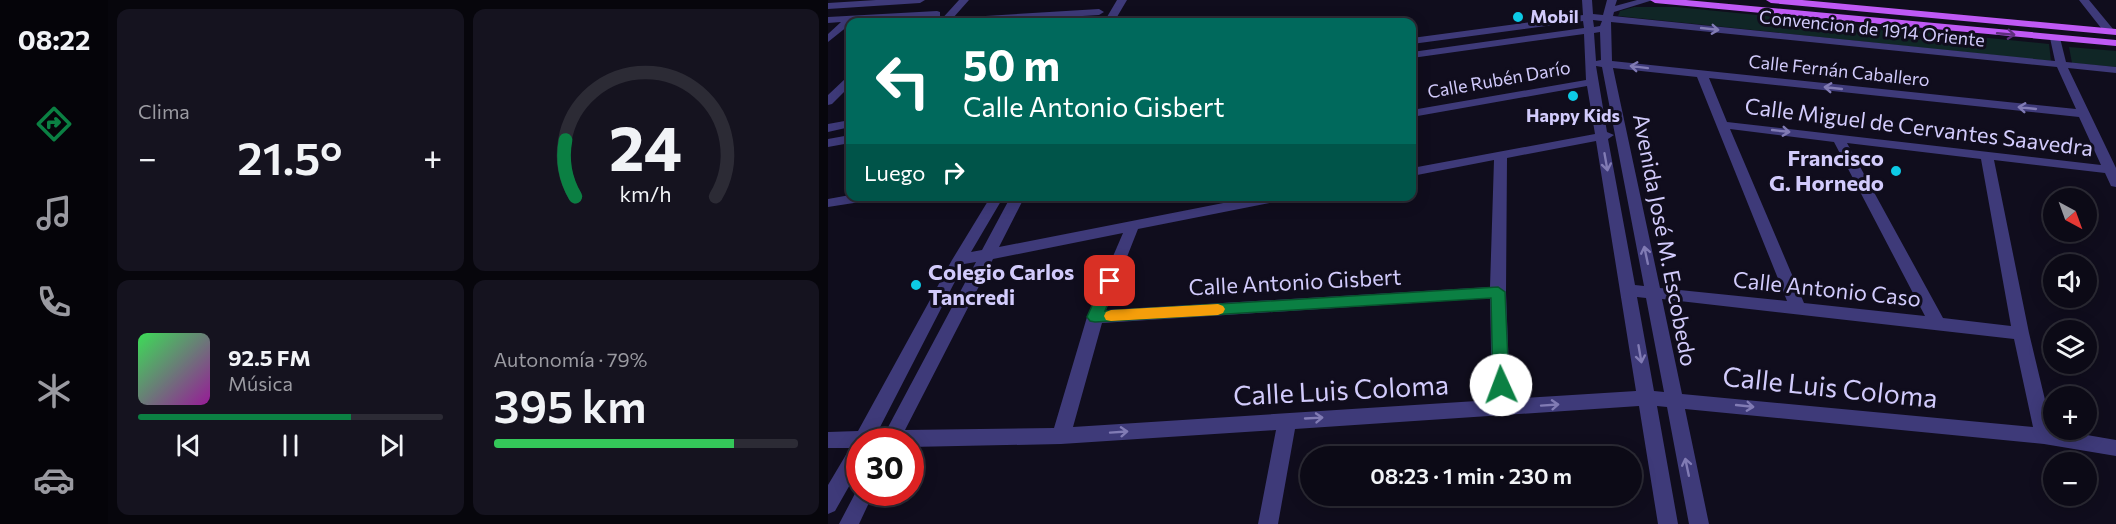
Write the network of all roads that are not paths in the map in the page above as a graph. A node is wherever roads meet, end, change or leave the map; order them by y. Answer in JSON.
{"nodes":[{"id":1,"x":920,"y":0,"type":"edge"},
{"id":2,"x":964,"y":0,"type":"edge"},
{"id":3,"x":1107,"y":0,"type":"edge"},
{"id":4,"x":1122,"y":0,"type":"edge"},
{"id":5,"x":1587,"y":0,"type":"edge"},
{"id":6,"x":1648,"y":0,"type":"edge"},
{"id":7,"x":1655,"y":0,"type":"edge"},
{"id":8,"x":1771,"y":0,"type":"edge"},
{"id":9,"x":2084,"y":0,"type":"edge"},
{"id":10,"x":1810,"y":2,"type":"edge"},
{"id":11,"x":828,"y":6,"type":"edge"},
{"id":12,"x":1100,"y":12,"type":"junction"},
{"id":13,"x":1607,"y":14,"type":"edge"},
{"id":14,"x":846,"y":18,"type":"edge"},
{"id":15,"x":944,"y":18,"type":"edge"},
{"id":16,"x":982,"y":18,"type":"edge"},
{"id":17,"x":1096,"y":18,"type":"edge"},
{"id":18,"x":1111,"y":18,"type":"edge"},
{"id":19,"x":828,"y":20,"type":"edge"},
{"id":20,"x":846,"y":22,"type":"edge"},
{"id":21,"x":1544,"y":23,"type":"junction"},
{"id":22,"x":1589,"y":24,"type":"junction"},
{"id":23,"x":1512,"y":27,"type":"junction"},
{"id":24,"x":2112,"y":32,"type":"edge"},
{"id":25,"x":1550,"y":36,"type":"junction"},
{"id":26,"x":2055,"y":38,"type":"junction"},
{"id":27,"x":828,"y":39,"type":"edge"},
{"id":28,"x":1416,"y":40,"type":"edge"},
{"id":29,"x":1520,"y":41,"type":"junction"},
{"id":30,"x":2116,"y":43,"type":"edge"},
{"id":31,"x":1416,"y":54,"type":"edge"},
{"id":32,"x":1590,"y":63,"type":"junction"},
{"id":33,"x":1607,"y":63,"type":"junction"},
{"id":34,"x":2061,"y":65,"type":"junction"},
{"id":35,"x":2116,"y":70,"type":"edge"},
{"id":36,"x":1702,"y":75,"type":"junction"},
{"id":37,"x":1592,"y":82,"type":"junction"},
{"id":38,"x":846,"y":84,"type":"edge"},
{"id":39,"x":828,"y":102,"type":"edge"},
{"id":40,"x":1416,"y":112,"type":"edge"},
{"id":41,"x":2085,"y":114,"type":"junction"},
{"id":42,"x":1723,"y":125,"type":"junction"},
{"id":43,"x":846,"y":126,"type":"edge"},
{"id":44,"x":828,"y":128,"type":"edge"},
{"id":45,"x":1601,"y":135,"type":"junction"},
{"id":46,"x":1620,"y":135,"type":"junction"},
{"id":47,"x":1839,"y":138,"type":"junction"},
{"id":48,"x":1987,"y":155,"type":"junction"},
{"id":49,"x":1501,"y":156,"type":"junction"},
{"id":50,"x":2111,"y":170,"type":"junction"},
{"id":51,"x":1416,"y":171,"type":"edge"},
{"id":52,"x":2116,"y":183,"type":"edge"},
{"id":53,"x":846,"y":200,"type":"edge"},
{"id":54,"x":995,"y":201,"type":"edge"},
{"id":55,"x":1015,"y":201,"type":"edge"},
{"id":56,"x":1259,"y":201,"type":"edge"},
{"id":57,"x":828,"y":203,"type":"edge"},
{"id":58,"x":1132,"y":227,"type":"junction"},
{"id":59,"x":987,"y":253,"type":"junction"},
{"id":60,"x":959,"y":260,"type":"junction"},
{"id":61,"x":1629,"y":290,"type":"junction"},
{"id":62,"x":1498,"y":292,"type":"junction"},
{"id":63,"x":1654,"y":293,"type":"junction"},
{"id":64,"x":1798,"y":309,"type":"junction"},
{"id":65,"x":1095,"y":317,"type":"junction"},
{"id":66,"x":1937,"y":323,"type":"junction"},
{"id":67,"x":2021,"y":333,"type":"junction"},
{"id":68,"x":1648,"y":398,"type":"junction"},
{"id":69,"x":1673,"y":399,"type":"junction"},
{"id":70,"x":1501,"y":408,"type":"junction"},
{"id":71,"x":1287,"y":420,"type":"junction"},
{"id":72,"x":870,"y":428,"type":"edge"},
{"id":73,"x":896,"y":428,"type":"edge"},
{"id":74,"x":2043,"y":432,"type":"edge"},
{"id":75,"x":1061,"y":436,"type":"junction"},
{"id":76,"x":2043,"y":436,"type":"edge"},
{"id":77,"x":924,"y":439,"type":"edge"},
{"id":78,"x":828,"y":440,"type":"edge"},
{"id":79,"x":2068,"y":440,"type":"edge"},
{"id":80,"x":846,"y":441,"type":"edge"},
{"id":81,"x":2116,"y":448,"type":"edge"},
{"id":82,"x":846,"y":472,"type":"edge"},
{"id":83,"x":828,"y":504,"type":"edge"},
{"id":84,"x":857,"y":506,"type":"edge"},
{"id":85,"x":849,"y":524,"type":"edge"},
{"id":86,"x":1268,"y":524,"type":"edge"},
{"id":87,"x":1668,"y":524,"type":"edge"},
{"id":88,"x":1699,"y":524,"type":"edge"}],
"edges":[{"from":1,"to":11,"type":"street"},
{"from":2,"to":15,"type":"street"},
{"from":3,"to":12,"type":"street"},
{"from":4,"to":18,"type":"street"},
{"from":5,"to":22,"type":"street","name":"Avenida José M. Escobedo"},
{"from":6,"to":13,"type":"street"},
{"from":7,"to":26,"type":"main road","one_way":true},
{"from":8,"to":10,"type":"main road"},
{"from":9,"to":24,"type":"street"},
{"from":10,"to":24,"type":"main road"},
{"from":12,"to":16,"type":"street"},
{"from":12,"to":17,"type":"street"},
{"from":13,"to":22,"type":"street"},
{"from":13,"to":33,"type":"street","name":"Avenida José M. Escobedo"},
{"from":13,"to":34,"type":"street","name":"Convencion de 1914 Oriente","one_way":true},
{"from":14,"to":19,"type":"street"},
{"from":20,"to":27,"type":"street"},
{"from":21,"to":22,"type":"street"},
{"from":21,"to":23,"type":"street"},
{"from":21,"to":25,"type":"street"},
{"from":22,"to":25,"type":"street"},
{"from":22,"to":32,"type":"street","name":"Avenida José M. Escobedo"},
{"from":23,"to":28,"type":"street"},
{"from":23,"to":29,"type":"street"},
{"from":25,"to":29,"type":"street"},
{"from":26,"to":30,"type":"main road"},
{"from":26,"to":34,"type":"street"},
{"from":29,"to":31,"type":"street"},
{"from":32,"to":33,"type":"street","name":"Calle Fernán Caballero"},
{"from":32,"to":37,"type":"street","name":"Avenida José M. Escobedo"},
{"from":36,"to":33,"type":"street","name":"Calle Fernán Caballero","one_way":true},
{"from":33,"to":46,"type":"street","name":"Avenida José M. Escobedo"},
{"from":34,"to":35,"type":"street","name":"Convencion de 1914 Oriente"},
{"from":34,"to":41,"type":"street"},
{"from":41,"to":36,"type":"street","name":"Calle Fernán Caballero","one_way":true},
{"from":36,"to":42,"type":"street"},
{"from":37,"to":40,"type":"street","name":"Calle Rubén Darío"},
{"from":37,"to":45,"type":"street","name":"Avenida José M. Escobedo"},
{"from":38,"to":39,"type":"street"},
{"from":41,"to":50,"type":"street"},
{"from":42,"to":47,"type":"street","name":"Calle Miguel de Cervantes Saavedra","one_way":true},
{"from":42,"to":64,"type":"street"},
{"from":43,"to":44,"type":"street"},
{"from":45,"to":46,"type":"street"},
{"from":45,"to":49,"type":"street"},
{"from":45,"to":61,"type":"street","name":"Avenida José M. Escobedo","one_way":true},
{"from":63,"to":46,"type":"street","name":"Avenida José M. Escobedo","one_way":true},
{"from":47,"to":48,"type":"street","name":"Calle Miguel de Cervantes Saavedra"},
{"from":47,"to":66,"type":"street"},
{"from":48,"to":50,"type":"street","name":"Calle Miguel de Cervantes Saavedra"},
{"from":48,"to":67,"type":"street"},
{"from":49,"to":51,"type":"street"},
{"from":49,"to":62,"type":"street"},
{"from":50,"to":52,"type":"street"},
{"from":53,"to":57,"type":"street"},
{"from":54,"to":60,"type":"street"},
{"from":55,"to":59,"type":"street"},
{"from":56,"to":58,"type":"street"},
{"from":58,"to":59,"type":"street"},
{"from":58,"to":65,"type":"street"},
{"from":59,"to":60,"type":"street"},
{"from":59,"to":73,"type":"street"},
{"from":60,"to":72,"type":"street"},
{"from":61,"to":63,"type":"street","name":"Calle Antonio Caso"},
{"from":61,"to":68,"type":"street","name":"Avenida José M. Escobedo","one_way":true},
{"from":62,"to":65,"type":"street","name":"Calle Antonio Gisbert"},
{"from":62,"to":70,"type":"street"},
{"from":63,"to":64,"type":"street","name":"Calle Antonio Caso"},
{"from":63,"to":69,"type":"street","name":"Avenida José M. Escobedo"},
{"from":64,"to":66,"type":"street","name":"Calle Antonio Caso"},
{"from":65,"to":75,"type":"street"},
{"from":66,"to":67,"type":"street","name":"Calle Antonio Caso"},
{"from":67,"to":74,"type":"street"},
{"from":68,"to":69,"type":"street","name":"Calle Luis Coloma"},
{"from":70,"to":68,"type":"street","name":"Calle Luis Coloma","one_way":true},
{"from":68,"to":87,"type":"street","name":"Avenida José M. Escobedo"},
{"from":69,"to":76,"type":"street","name":"Calle Luis Coloma","one_way":true},
{"from":88,"to":69,"type":"street","name":"Avenida José M. Escobedo","one_way":true},
{"from":71,"to":70,"type":"street","name":"Calle Luis Coloma","one_way":true},
{"from":75,"to":71,"type":"street","name":"Calle Luis Coloma","one_way":true},
{"from":71,"to":86,"type":"street"},
{"from":75,"to":77,"type":"street","name":"Calle Luis Coloma"},
{"from":78,"to":80,"type":"street","name":"Calle Luis Coloma"},
{"from":79,"to":81,"type":"street","name":"Calle Luis Coloma"},
{"from":82,"to":83,"type":"street"},
{"from":84,"to":85,"type":"street"}]}
